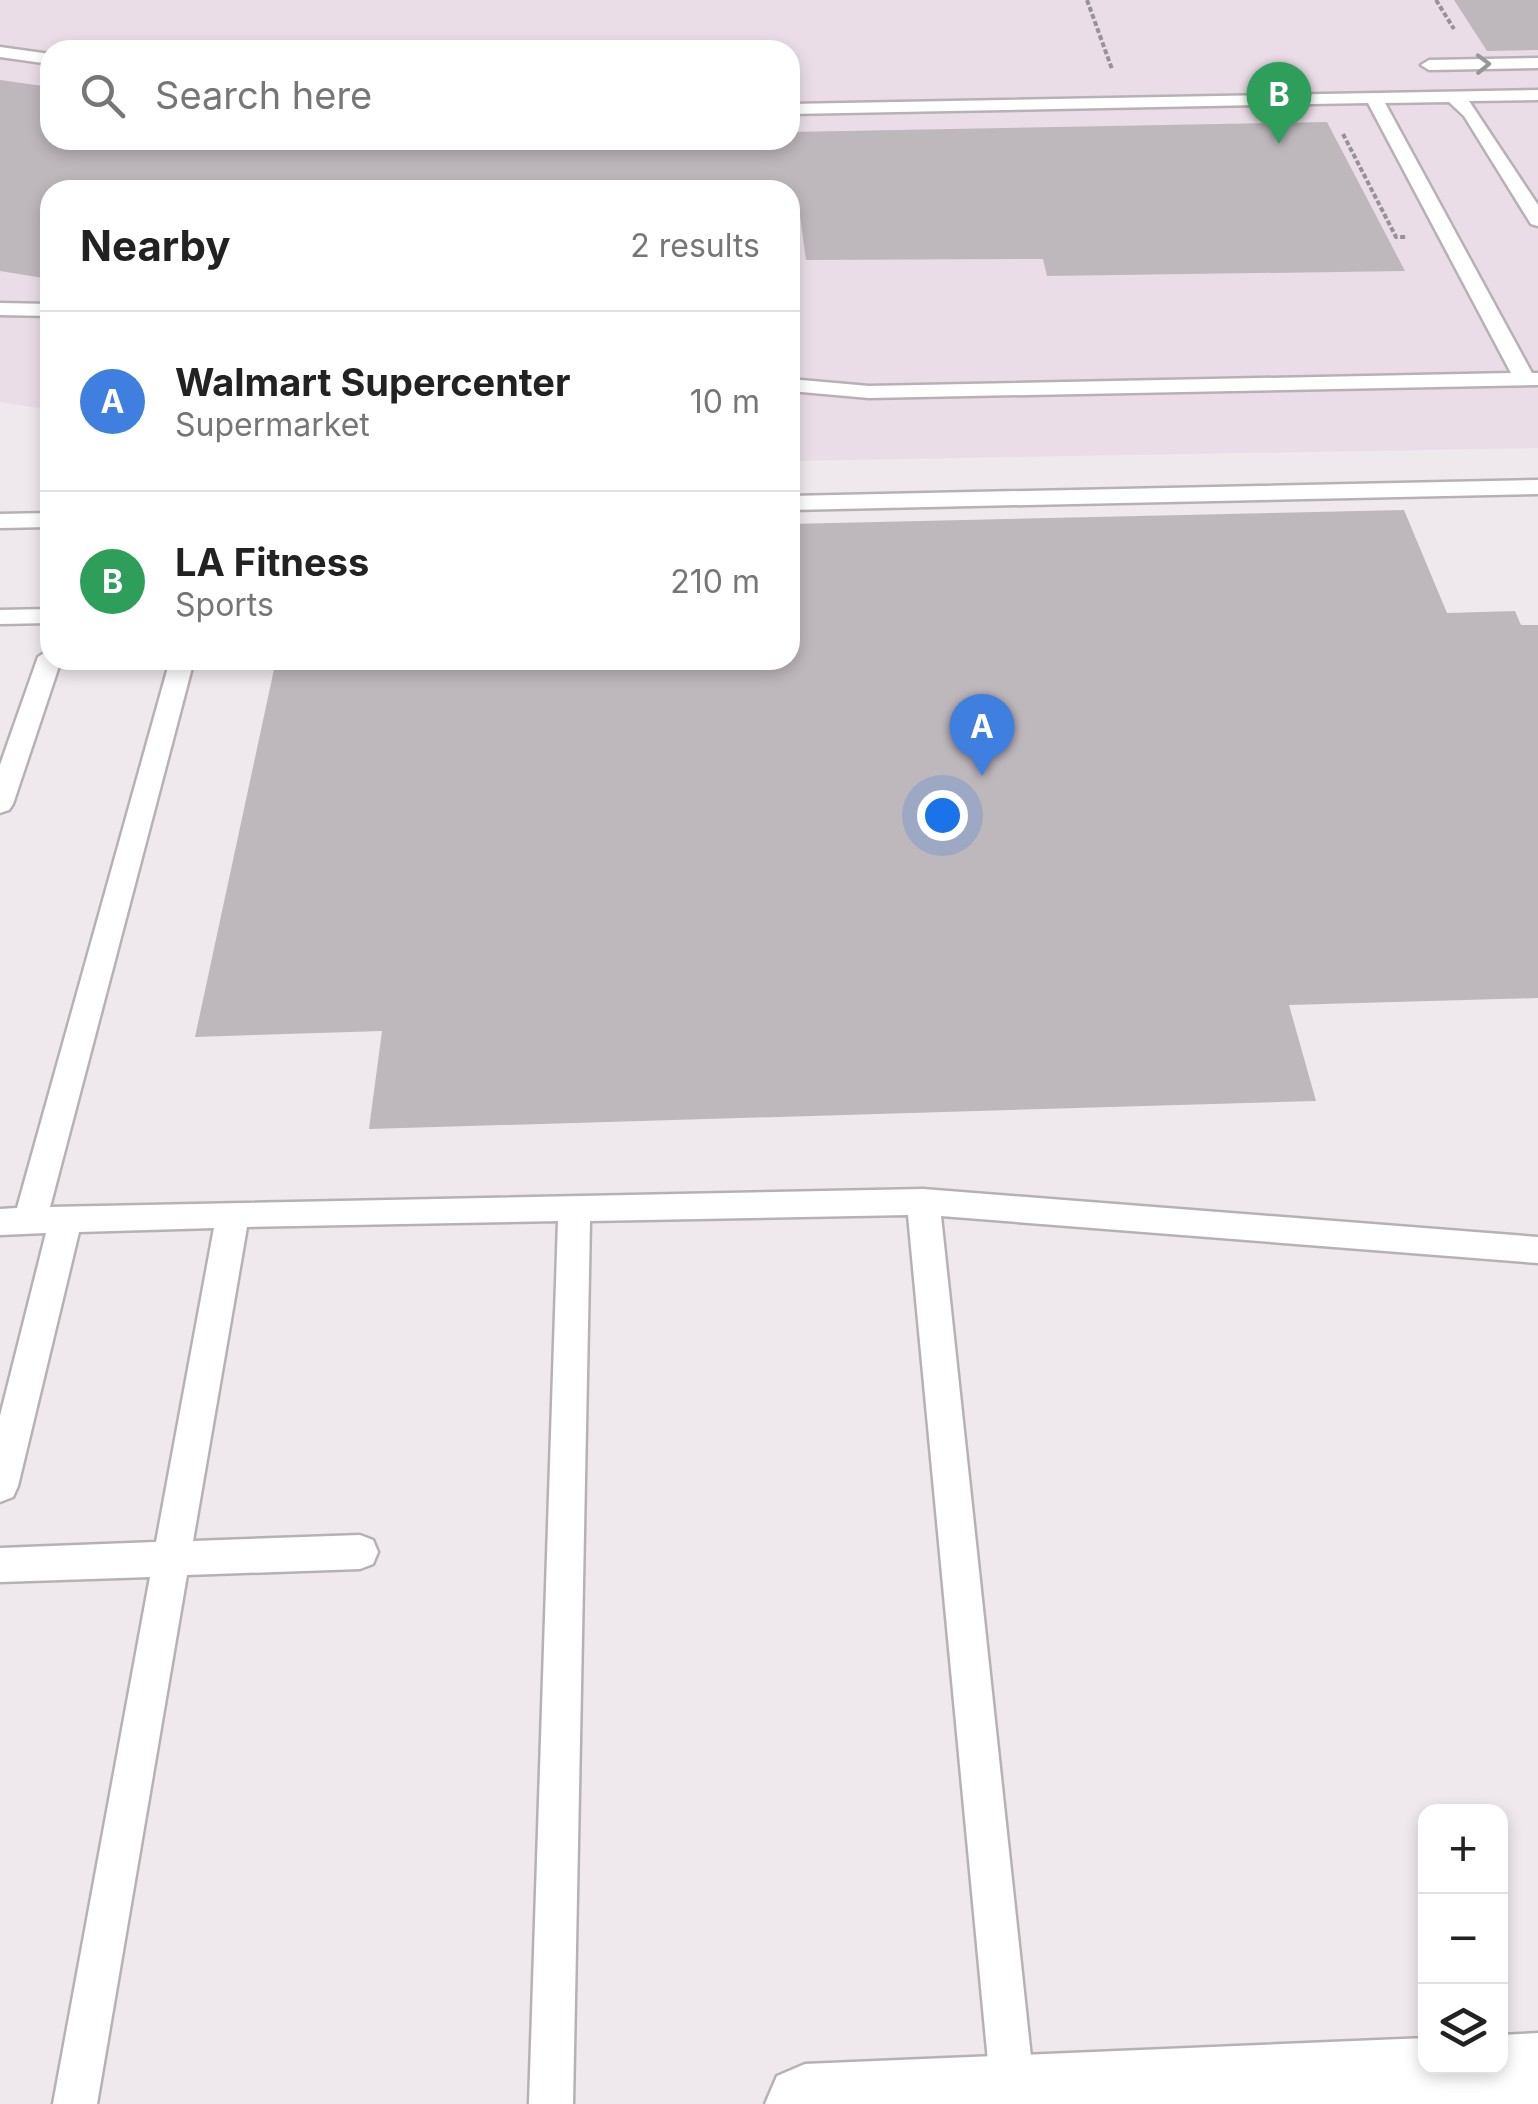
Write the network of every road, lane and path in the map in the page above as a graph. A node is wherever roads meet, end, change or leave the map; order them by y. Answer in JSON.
{"nodes":[{"id":1,"x":0,"y":52,"type":"edge"},
{"id":2,"x":40,"y":58,"type":"edge"},
{"id":3,"x":1538,"y":63,"type":"edge"},
{"id":4,"x":1428,"y":65,"type":"dead end"},
{"id":5,"x":1453,"y":96,"type":"junction"},
{"id":6,"x":1538,"y":96,"type":"edge"},
{"id":7,"x":1374,"y":98,"type":"junction"},
{"id":8,"x":800,"y":110,"type":"edge"},
{"id":9,"x":1538,"y":220,"type":"edge"},
{"id":10,"x":0,"y":309,"type":"edge"},
{"id":11,"x":40,"y":310,"type":"edge"},
{"id":12,"x":1531,"y":380,"type":"edge"},
{"id":13,"x":800,"y":386,"type":"edge"},
{"id":14,"x":1538,"y":487,"type":"edge"},
{"id":15,"x":800,"y":504,"type":"edge"},
{"id":16,"x":40,"y":520,"type":"edge"},
{"id":17,"x":0,"y":521,"type":"edge"},
{"id":18,"x":40,"y":616,"type":"edge"},
{"id":19,"x":0,"y":617,"type":"edge"},
{"id":20,"x":46,"y":670,"type":"edge"},
{"id":21,"x":179,"y":670,"type":"edge"},
{"id":22,"x":0,"y":804,"type":"edge"},
{"id":23,"x":922,"y":1202,"type":"junction"},
{"id":24,"x":574,"y":1207,"type":"junction"},
{"id":25,"x":233,"y":1214,"type":"junction"},
{"id":26,"x":66,"y":1219,"type":"junction"},
{"id":27,"x":15,"y":1221,"type":"edge"},
{"id":28,"x":1538,"y":1250,"type":"edge"},
{"id":29,"x":0,"y":1486,"type":"edge"},
{"id":30,"x":360,"y":1552,"type":"dead end"},
{"id":31,"x":169,"y":1559,"type":"junction"},
{"id":32,"x":0,"y":1565,"type":"edge"},
{"id":33,"x":1538,"y":2073,"type":"edge"},
{"id":34,"x":1014,"y":2100,"type":"edge"},
{"id":35,"x":75,"y":2104,"type":"edge"},
{"id":36,"x":551,"y":2104,"type":"edge"},
{"id":37,"x":805,"y":2104,"type":"edge"}],
"edges":[{"from":1,"to":2,"type":"lane"},
{"from":4,"to":3,"type":"lane","one_way":true},
{"from":5,"to":6,"type":"lane"},
{"from":5,"to":7,"type":"lane"},
{"from":5,"to":9,"type":"lane"},
{"from":7,"to":8,"type":"lane"},
{"from":7,"to":12,"type":"lane"},
{"from":10,"to":11,"type":"lane"},
{"from":12,"to":13,"type":"lane"},
{"from":14,"to":15,"type":"lane"},
{"from":16,"to":17,"type":"lane"},
{"from":18,"to":19,"type":"lane"},
{"from":20,"to":22,"type":"lane"},
{"from":21,"to":27,"type":"lane"},
{"from":23,"to":24,"type":"lane"},
{"from":23,"to":28,"type":"lane"},
{"from":23,"to":34,"type":"lane"},
{"from":24,"to":25,"type":"lane"},
{"from":24,"to":36,"type":"lane"},
{"from":25,"to":26,"type":"lane"},
{"from":25,"to":31,"type":"lane"},
{"from":26,"to":27,"type":"lane"},
{"from":26,"to":29,"type":"lane"},
{"from":30,"to":31,"type":"lane"},
{"from":31,"to":32,"type":"lane"},
{"from":31,"to":35,"type":"lane"},
{"from":33,"to":34,"type":"street"},
{"from":34,"to":37,"type":"street"}]}
